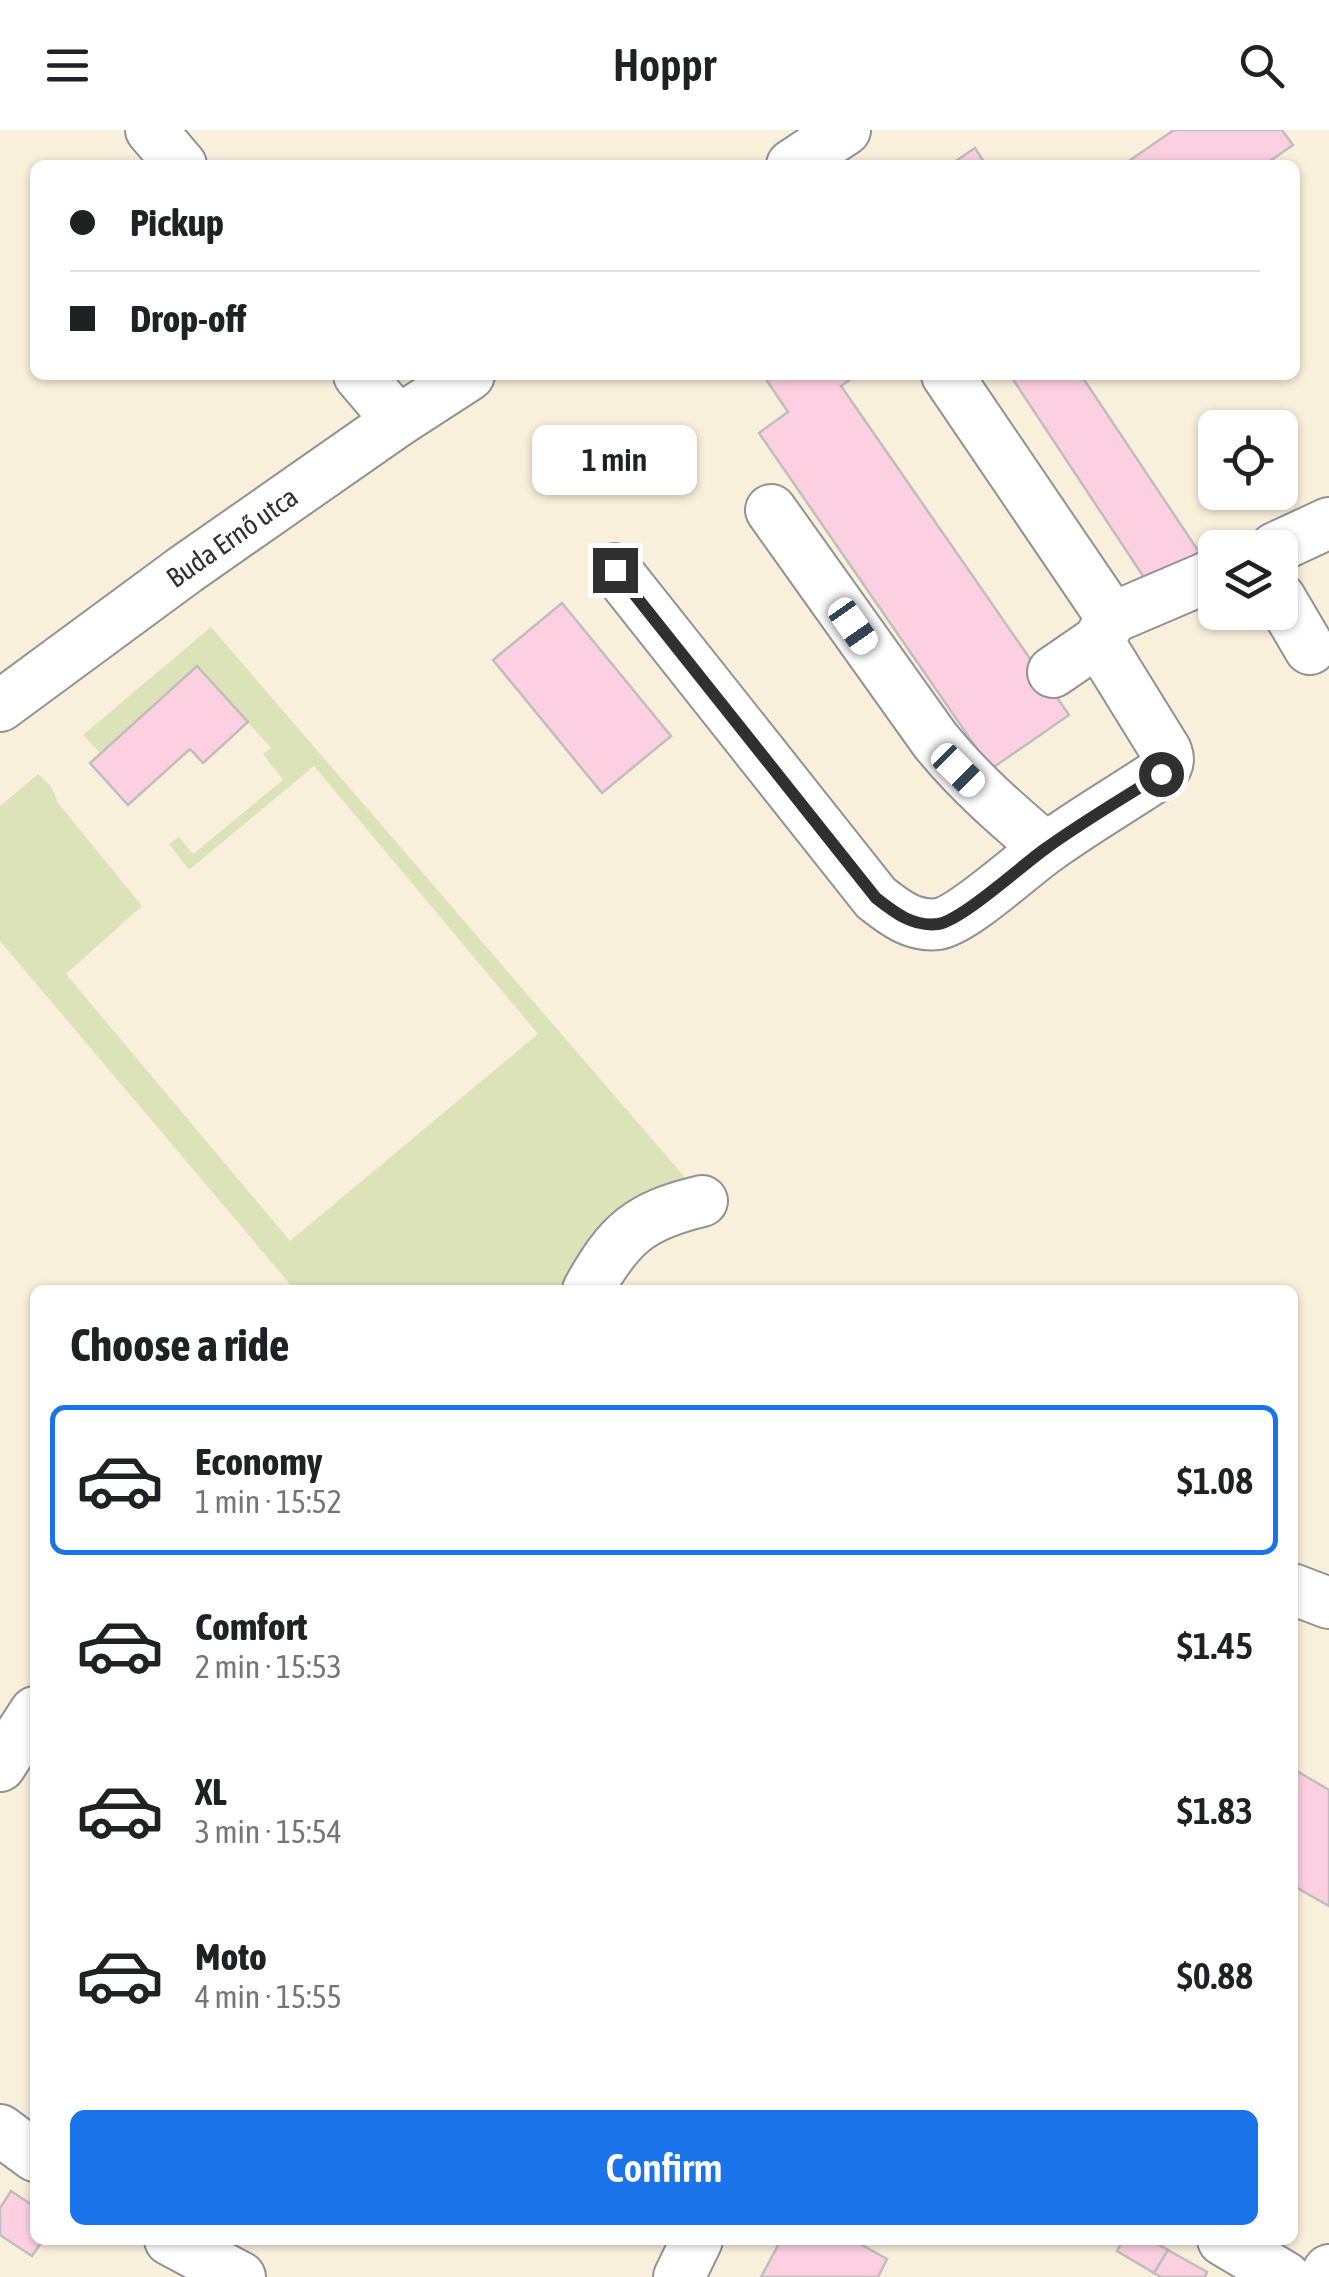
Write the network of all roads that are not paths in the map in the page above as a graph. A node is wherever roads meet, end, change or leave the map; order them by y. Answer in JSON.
{"nodes":[{"id":1,"x":151,"y":130,"type":"edge"},
{"id":2,"x":845,"y":130,"type":"edge"},
{"id":3,"x":176,"y":160,"type":"edge"},
{"id":4,"x":802,"y":160,"type":"edge"},
{"id":5,"x":363,"y":380,"type":"edge"},
{"id":6,"x":461,"y":380,"type":"edge"},
{"id":7,"x":949,"y":380,"type":"edge"},
{"id":8,"x":398,"y":422,"type":"junction"},
{"id":9,"x":772,"y":510,"type":"dead end"},
{"id":10,"x":1329,"y":523,"type":"edge"},
{"id":11,"x":1298,"y":537,"type":"edge"},
{"id":12,"x":615,"y":570,"type":"dead end"},
{"id":13,"x":1198,"y":583,"type":"edge"},
{"id":14,"x":1298,"y":629,"type":"edge"},
{"id":15,"x":1105,"y":630,"type":"junction"},
{"id":16,"x":1310,"y":649,"type":"dead end"},
{"id":17,"x":1053,"y":672,"type":"dead end"},
{"id":18,"x":0,"y":706,"type":"edge"},
{"id":19,"x":1046,"y":848,"type":"junction"},
{"id":20,"x":702,"y":1201,"type":"dead end"},
{"id":21,"x":591,"y":1285,"type":"edge"},
{"id":22,"x":1298,"y":1591,"type":"edge"},
{"id":23,"x":1329,"y":1604,"type":"edge"},
{"id":24,"x":30,"y":1720,"type":"edge"},
{"id":25,"x":0,"y":1766,"type":"edge"},
{"id":26,"x":0,"y":2130,"type":"edge"},
{"id":27,"x":30,"y":2152,"type":"edge"},
{"id":28,"x":179,"y":2245,"type":"edge"},
{"id":29,"x":695,"y":2245,"type":"edge"},
{"id":30,"x":1231,"y":2245,"type":"edge"},
{"id":31,"x":1329,"y":2270,"type":"edge"},
{"id":32,"x":240,"y":2277,"type":"edge"},
{"id":33,"x":679,"y":2277,"type":"edge"},
{"id":34,"x":1285,"y":2277,"type":"edge"},
{"id":35,"x":1325,"y":2277,"type":"edge"}],
"edges":[{"from":1,"to":3,"type":"street"},
{"from":2,"to":4,"type":"street"},
{"from":5,"to":8,"type":"street"},
{"from":6,"to":8,"type":"street","name":"Buda Ernő utca"},
{"from":7,"to":15,"type":"street"},
{"from":8,"to":18,"type":"street","name":"Buda Ernő utca"},
{"from":9,"to":19,"type":"street"},
{"from":10,"to":11,"type":"street"},
{"from":12,"to":19,"type":"street"},
{"from":13,"to":15,"type":"street"},
{"from":14,"to":16,"type":"street"},
{"from":15,"to":17,"type":"street"},
{"from":15,"to":19,"type":"street"},
{"from":20,"to":21,"type":"street"},
{"from":22,"to":23,"type":"street"},
{"from":24,"to":25,"type":"street"},
{"from":26,"to":27,"type":"street"},
{"from":28,"to":32,"type":"street"},
{"from":29,"to":33,"type":"street"},
{"from":30,"to":34,"type":"street"},
{"from":31,"to":35,"type":"street"}]}
